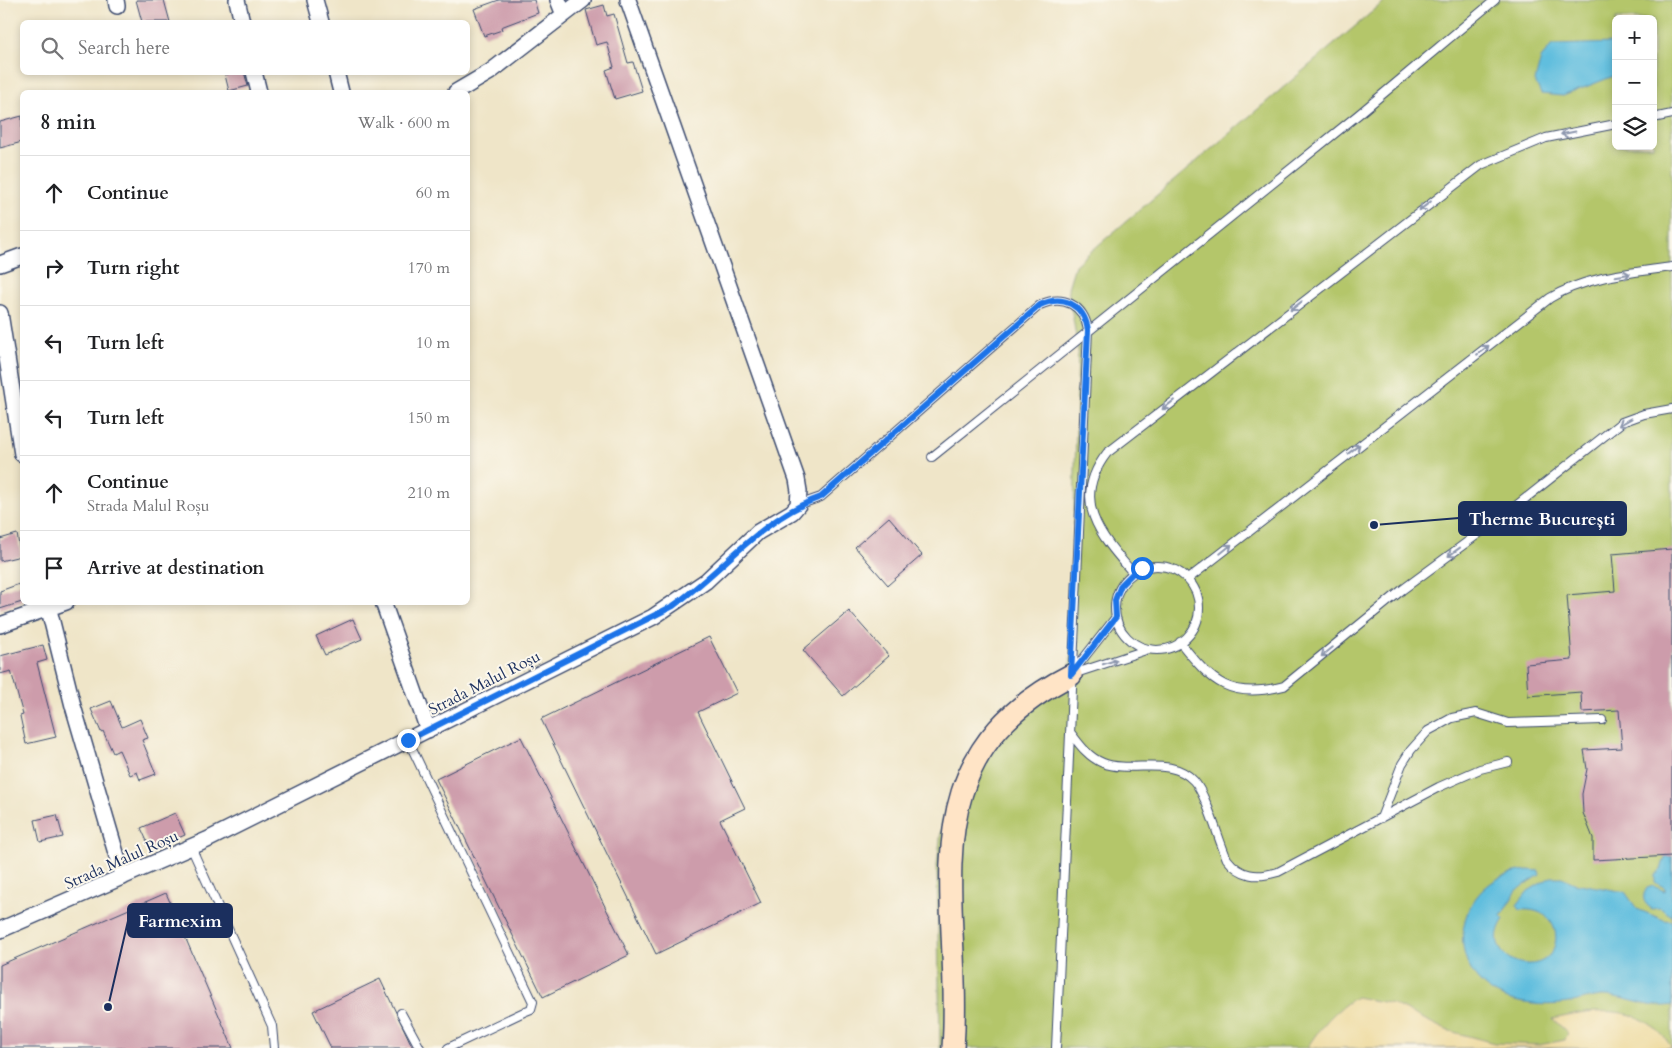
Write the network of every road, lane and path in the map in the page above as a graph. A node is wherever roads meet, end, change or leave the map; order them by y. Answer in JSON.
{"nodes":[{"id":1,"x":237,"y":0,"type":"edge"},
{"id":2,"x":315,"y":0,"type":"edge"},
{"id":3,"x":558,"y":0,"type":"edge"},
{"id":4,"x":583,"y":0,"type":"edge"},
{"id":5,"x":628,"y":0,"type":"edge"},
{"id":6,"x":1495,"y":0,"type":"edge"},
{"id":7,"x":564,"y":16,"type":"junction"},
{"id":8,"x":242,"y":20,"type":"edge"},
{"id":9,"x":320,"y":20,"type":"edge"},
{"id":10,"x":255,"y":75,"type":"edge"},
{"id":11,"x":337,"y":75,"type":"edge"},
{"id":12,"x":258,"y":90,"type":"edge"},
{"id":13,"x":340,"y":90,"type":"edge"},
{"id":14,"x":459,"y":90,"type":"edge"},
{"id":15,"x":1672,"y":114,"type":"edge"},
{"id":16,"x":1657,"y":117,"type":"edge"},
{"id":17,"x":1612,"y":125,"type":"edge"},
{"id":18,"x":20,"y":257,"type":"edge"},
{"id":19,"x":0,"y":264,"type":"edge"},
{"id":20,"x":1672,"y":267,"type":"edge"},
{"id":21,"x":0,"y":313,"type":"edge"},
{"id":22,"x":1088,"y":330,"type":"junction"},
{"id":23,"x":1672,"y":409,"type":"edge"},
{"id":24,"x":20,"y":441,"type":"edge"},
{"id":25,"x":932,"y":457,"type":"dead end"},
{"id":26,"x":798,"y":505,"type":"junction"},
{"id":27,"x":1133,"y":573,"type":"junction"},
{"id":28,"x":1188,"y":579,"type":"junction"},
{"id":29,"x":47,"y":605,"type":"edge"},
{"id":30,"x":384,"y":605,"type":"edge"},
{"id":31,"x":1116,"y":617,"type":"junction"},
{"id":32,"x":0,"y":625,"type":"edge"},
{"id":33,"x":1180,"y":642,"type":"junction"},
{"id":34,"x":1149,"y":649,"type":"junction"},
{"id":35,"x":1071,"y":675,"type":"junction"},
{"id":36,"x":1602,"y":720,"type":"dead end"},
{"id":37,"x":428,"y":730,"type":"junction"},
{"id":38,"x":1070,"y":732,"type":"junction"},
{"id":39,"x":408,"y":740,"type":"junction"},
{"id":40,"x":1508,"y":762,"type":"dead end"},
{"id":41,"x":1381,"y":818,"type":"junction"},
{"id":42,"x":192,"y":847,"type":"junction"},
{"id":43,"x":123,"y":876,"type":"junction"},
{"id":44,"x":0,"y":930,"type":"edge"},
{"id":45,"x":401,"y":1013,"type":"dead end"},
{"id":46,"x":274,"y":1048,"type":"edge"},
{"id":47,"x":420,"y":1048,"type":"edge"},
{"id":48,"x":448,"y":1048,"type":"edge"},
{"id":49,"x":953,"y":1048,"type":"edge"},
{"id":50,"x":1056,"y":1048,"type":"edge"}],
"edges":[{"from":1,"to":8,"type":"street"},
{"from":2,"to":9,"type":"street"},
{"from":3,"to":7,"type":"street"},
{"from":4,"to":7,"type":"street"},
{"from":5,"to":26,"type":"street"},
{"from":6,"to":22,"type":"lane"},
{"from":7,"to":14,"type":"street"},
{"from":10,"to":12,"type":"street"},
{"from":11,"to":13,"type":"street"},
{"from":15,"to":16,"type":"lane"},
{"from":17,"to":27,"type":"lane","one_way":true},
{"from":18,"to":19,"type":"street"},
{"from":28,"to":20,"type":"lane","one_way":true},
{"from":21,"to":24,"type":"street"},
{"from":22,"to":25,"type":"lane"},
{"from":22,"to":26,"type":"lane"},
{"from":22,"to":35,"type":"lane"},
{"from":23,"to":33,"type":"lane","one_way":true},
{"from":26,"to":37,"type":"street","name":"Strada Malul Roșu"},
{"from":27,"to":28,"type":"lane"},
{"from":27,"to":31,"type":"lane"},
{"from":28,"to":33,"type":"lane"},
{"from":29,"to":32,"type":"street"},
{"from":29,"to":43,"type":"street"},
{"from":30,"to":37,"type":"street"},
{"from":31,"to":34,"type":"lane"},
{"from":31,"to":35,"type":"lane"},
{"from":33,"to":34,"type":"lane"},
{"from":35,"to":34,"type":"lane","one_way":true},
{"from":35,"to":38,"type":"lane"},
{"from":35,"to":49,"type":"street"},
{"from":36,"to":41,"type":"lane"},
{"from":37,"to":39,"type":"street","name":"Strada Malul Roșu"},
{"from":38,"to":41,"type":"lane"},
{"from":38,"to":50,"type":"lane"},
{"from":39,"to":42,"type":"street","name":"Strada Malul Roșu"},
{"from":39,"to":48,"type":"lane"},
{"from":40,"to":41,"type":"lane"},
{"from":42,"to":43,"type":"street","name":"Strada Malul Roșu"},
{"from":42,"to":46,"type":"lane"},
{"from":43,"to":44,"type":"street","name":"Strada Malul Roșu"},
{"from":45,"to":47,"type":"lane"}]}
